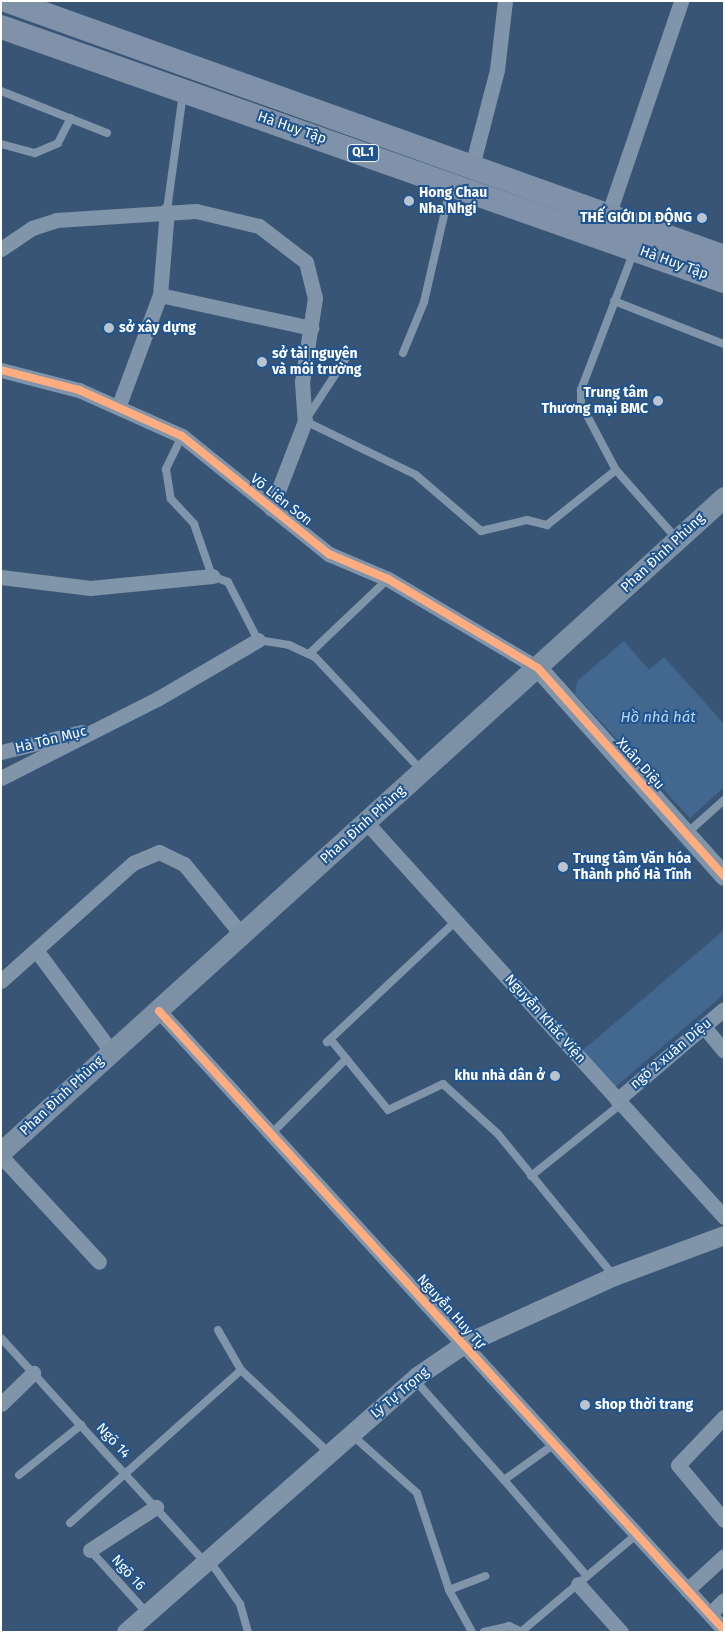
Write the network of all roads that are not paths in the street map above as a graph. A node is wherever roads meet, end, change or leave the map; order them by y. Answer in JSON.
{"nodes":[{"id":1,"x":505,"y":1,"type":"edge"},
{"id":2,"x":681,"y":1,"type":"edge"},
{"id":3,"x":10,"y":2,"type":"edge"},
{"id":4,"x":1,"y":27,"type":"edge"},
{"id":5,"x":183,"y":90,"type":"junction"},
{"id":6,"x":1,"y":91,"type":"edge"},
{"id":7,"x":71,"y":118,"type":"junction"},
{"id":8,"x":107,"y":132,"type":"dead end"},
{"id":9,"x":1,"y":144,"type":"edge"},
{"id":10,"x":472,"y":166,"type":"junction"},
{"id":11,"x":451,"y":184,"type":"junction"},
{"id":12,"x":167,"y":210,"type":"junction"},
{"id":13,"x":608,"y":216,"type":"junction"},
{"id":14,"x":1,"y":249,"type":"edge"},
{"id":15,"x":635,"y":249,"type":"junction"},
{"id":16,"x":724,"y":257,"type":"edge"},
{"id":17,"x":724,"y":281,"type":"edge"},
{"id":18,"x":160,"y":294,"type":"junction"},
{"id":19,"x":614,"y":301,"type":"junction"},
{"id":20,"x":310,"y":328,"type":"junction"},
{"id":21,"x":724,"y":344,"type":"edge"},
{"id":22,"x":403,"y":354,"type":"dead end"},
{"id":23,"x":348,"y":355,"type":"dead end"},
{"id":24,"x":1,"y":370,"type":"edge"},
{"id":25,"x":119,"y":405,"type":"junction"},
{"id":26,"x":304,"y":421,"type":"junction"},
{"id":27,"x":182,"y":436,"type":"junction"},
{"id":28,"x":616,"y":470,"type":"junction"},
{"id":29,"x":724,"y":497,"type":"edge"},
{"id":30,"x":271,"y":509,"type":"junction"},
{"id":31,"x":678,"y":540,"type":"junction"},
{"id":32,"x":212,"y":576,"type":"junction"},
{"id":33,"x":1,"y":578,"type":"edge"},
{"id":34,"x":388,"y":579,"type":"junction"},
{"id":35,"x":258,"y":640,"type":"junction"},
{"id":36,"x":309,"y":654,"type":"junction"},
{"id":37,"x":538,"y":668,"type":"junction"},
{"id":38,"x":101,"y":727,"type":"junction"},
{"id":39,"x":1,"y":752,"type":"edge"},
{"id":40,"x":423,"y":771,"type":"junction"},
{"id":41,"x":1,"y":778,"type":"edge"},
{"id":42,"x":724,"y":800,"type":"edge"},
{"id":43,"x":366,"y":822,"type":"junction"},
{"id":44,"x":686,"y":834,"type":"junction"},
{"id":45,"x":724,"y":876,"type":"edge"},
{"id":46,"x":456,"y":922,"type":"junction"},
{"id":47,"x":241,"y":934,"type":"junction"},
{"id":48,"x":36,"y":950,"type":"junction"},
{"id":49,"x":1,"y":981,"type":"edge"},
{"id":50,"x":724,"y":1009,"type":"edge"},
{"id":51,"x":159,"y":1011,"type":"junction"},
{"id":52,"x":704,"y":1027,"type":"junction"},
{"id":53,"x":111,"y":1051,"type":"junction"},
{"id":54,"x":724,"y":1051,"type":"edge"},
{"id":55,"x":346,"y":1059,"type":"junction"},
{"id":56,"x":619,"y":1102,"type":"junction"},
{"id":57,"x":272,"y":1133,"type":"junction"},
{"id":58,"x":2,"y":1151,"type":"edge"},
{"id":59,"x":532,"y":1176,"type":"junction"},
{"id":60,"x":724,"y":1217,"type":"edge"},
{"id":61,"x":724,"y":1235,"type":"edge"},
{"id":62,"x":99,"y":1262,"type":"dead end"},
{"id":63,"x":614,"y":1276,"type":"junction"},
{"id":64,"x":218,"y":1330,"type":"dead end"},
{"id":65,"x":1,"y":1338,"type":"edge"},
{"id":66,"x":464,"y":1344,"type":"junction"},
{"id":67,"x":241,"y":1370,"type":"junction"},
{"id":68,"x":33,"y":1373,"type":"junction"},
{"id":69,"x":414,"y":1379,"type":"junction"},
{"id":70,"x":1,"y":1404,"type":"edge"},
{"id":71,"x":724,"y":1417,"type":"edge"},
{"id":72,"x":81,"y":1425,"type":"junction"},
{"id":73,"x":352,"y":1435,"type":"junction"},
{"id":74,"x":554,"y":1445,"type":"junction"},
{"id":75,"x":329,"y":1453,"type":"junction"},
{"id":76,"x":124,"y":1472,"type":"junction"},
{"id":77,"x":19,"y":1475,"type":"dead end"},
{"id":78,"x":504,"y":1480,"type":"junction"},
{"id":79,"x":156,"y":1507,"type":"junction"},
{"id":80,"x":724,"y":1520,"type":"edge"},
{"id":81,"x":70,"y":1523,"type":"dead end"},
{"id":82,"x":635,"y":1536,"type":"junction"},
{"id":83,"x":90,"y":1550,"type":"joint"},
{"id":84,"x":724,"y":1556,"type":"edge"},
{"id":85,"x":207,"y":1561,"type":"junction"},
{"id":86,"x":485,"y":1576,"type":"dead end"},
{"id":87,"x":583,"y":1580,"type":"junction"},
{"id":88,"x":449,"y":1590,"type":"junction"},
{"id":89,"x":688,"y":1590,"type":"junction"},
{"id":90,"x":724,"y":1600,"type":"edge"},
{"id":91,"x":711,"y":1612,"type":"junction"},
{"id":92,"x":147,"y":1613,"type":"junction"},
{"id":93,"x":724,"y":1630,"type":"edge"},
{"id":94,"x":522,"y":1631,"type":"edge"},
{"id":95,"x":126,"y":1632,"type":"edge"},
{"id":96,"x":248,"y":1632,"type":"edge"},
{"id":97,"x":472,"y":1632,"type":"edge"},
{"id":98,"x":484,"y":1632,"type":"edge"},
{"id":99,"x":621,"y":1632,"type":"edge"}],
"edges":[{"from":1,"to":10,"type":"street"},
{"from":2,"to":13,"type":"street"},
{"from":3,"to":10,"type":"main road","name":"Hà Huy Tập","number":"QL.1"},
{"from":4,"to":5,"type":"main road","name":"Hà Huy Tập","number":"QL.1"},
{"from":5,"to":11,"type":"main road","name":"Hà Huy Tập","number":"QL.1"},
{"from":5,"to":12,"type":"lane"},
{"from":6,"to":7,"type":"lane"},
{"from":7,"to":8,"type":"lane"},
{"from":7,"to":9,"type":"lane"},
{"from":10,"to":13,"type":"main road","name":"Hà Huy Tập","number":"QL.1"},
{"from":11,"to":15,"type":"main road","name":"Hà Huy Tập","number":"QL.1"},
{"from":11,"to":22,"type":"lane"},
{"from":12,"to":14,"type":"street"},
{"from":12,"to":18,"type":"street"},
{"from":12,"to":20,"type":"street"},
{"from":13,"to":16,"type":"main road","name":"Hà Huy Tập","number":"QL.1"},
{"from":15,"to":17,"type":"main road","name":"Hà Huy Tập","number":"QL.1"},
{"from":15,"to":19,"type":"lane"},
{"from":18,"to":20,"type":"street"},
{"from":18,"to":25,"type":"street"},
{"from":19,"to":21,"type":"lane"},
{"from":19,"to":28,"type":"lane"},
{"from":20,"to":26,"type":"street"},
{"from":23,"to":26,"type":"lane"},
{"from":24,"to":25,"type":"street","name":"Võ Liên Sơn"},
{"from":25,"to":27,"type":"street","name":"Võ Liên Sơn"},
{"from":26,"to":28,"type":"lane"},
{"from":26,"to":30,"type":"street"},
{"from":27,"to":30,"type":"street","name":"Võ Liên Sơn"},
{"from":27,"to":32,"type":"lane"},
{"from":28,"to":31,"type":"lane"},
{"from":29,"to":31,"type":"main road","name":"Phan Đình Phùng"},
{"from":30,"to":34,"type":"street","name":"Võ Liên Sơn"},
{"from":31,"to":37,"type":"main road","name":"Phan Đình Phùng"},
{"from":32,"to":33,"type":"street"},
{"from":32,"to":35,"type":"lane"},
{"from":34,"to":36,"type":"lane"},
{"from":34,"to":37,"type":"street","name":"Võ Liên Sơn"},
{"from":35,"to":36,"type":"lane"},
{"from":35,"to":38,"type":"street"},
{"from":36,"to":40,"type":"lane"},
{"from":37,"to":40,"type":"main road","name":"Phan Đình Phùng"},
{"from":37,"to":44,"type":"street","name":"Xuân Diệu"},
{"from":38,"to":39,"type":"street","name":"Hà Tôn Mục"},
{"from":38,"to":41,"type":"street"},
{"from":40,"to":43,"type":"main road","name":"Phan Đình Phùng"},
{"from":42,"to":44,"type":"lane"},
{"from":43,"to":46,"type":"street","name":"Nguyễn Khắc Viện"},
{"from":43,"to":47,"type":"main road","name":"Phan Đình Phùng"},
{"from":44,"to":45,"type":"street","name":"Xuân Diệu"},
{"from":46,"to":55,"type":"lane"},
{"from":46,"to":56,"type":"street","name":"Nguyễn Khắc Viện"},
{"from":47,"to":48,"type":"street"},
{"from":47,"to":51,"type":"main road","name":"Phan Đình Phùng"},
{"from":48,"to":49,"type":"street"},
{"from":48,"to":53,"type":"street"},
{"from":50,"to":52,"type":"street","name":"ngõ 2 xuân Diệu"},
{"from":51,"to":53,"type":"main road","name":"Phan Đình Phùng"},
{"from":51,"to":57,"type":"street","name":"Nguyễn Huy Tự"},
{"from":52,"to":54,"type":"street"},
{"from":52,"to":56,"type":"street","name":"ngõ 2 xuân Diệu"},
{"from":53,"to":58,"type":"main road","name":"Phan Đình Phùng"},
{"from":55,"to":57,"type":"lane"},
{"from":55,"to":59,"type":"lane"},
{"from":56,"to":59,"type":"lane"},
{"from":56,"to":60,"type":"street","name":"Nguyễn Khắc Viện"},
{"from":57,"to":66,"type":"street","name":"Nguyễn Huy Tự"},
{"from":58,"to":62,"type":"street"},
{"from":59,"to":63,"type":"lane"},
{"from":61,"to":63,"type":"street","name":"Lý Tự Trọng"},
{"from":63,"to":66,"type":"street","name":"Lý Tự Trọng"},
{"from":64,"to":67,"type":"lane"},
{"from":65,"to":68,"type":"lane","name":"Ngõ 14"},
{"from":66,"to":69,"type":"street","name":"Lý Tự Trọng"},
{"from":66,"to":74,"type":"street","name":"Nguyễn Huy Tự"},
{"from":67,"to":75,"type":"lane"},
{"from":67,"to":76,"type":"lane"},
{"from":68,"to":70,"type":"street"},
{"from":68,"to":72,"type":"lane","name":"Ngõ 14"},
{"from":69,"to":73,"type":"street","name":"Lý Tự Trọng"},
{"from":69,"to":78,"type":"lane"},
{"from":71,"to":80,"type":"street"},
{"from":72,"to":76,"type":"lane","name":"Ngõ 14"},
{"from":72,"to":77,"type":"lane"},
{"from":73,"to":75,"type":"street","name":"Lý Tự Trọng"},
{"from":73,"to":88,"type":"lane"},
{"from":74,"to":78,"type":"lane"},
{"from":74,"to":82,"type":"street","name":"Nguyễn Huy Tự"},
{"from":75,"to":85,"type":"street","name":"Lý Tự Trọng"},
{"from":76,"to":79,"type":"lane","name":"Ngõ 14"},
{"from":76,"to":81,"type":"lane"},
{"from":78,"to":87,"type":"lane"},
{"from":79,"to":83,"type":"street"},
{"from":79,"to":85,"type":"lane","name":"Ngõ 14"},
{"from":82,"to":87,"type":"lane"},
{"from":82,"to":89,"type":"street","name":"Nguyễn Huy Tự"},
{"from":83,"to":92,"type":"lane","name":"Ngõ 16"},
{"from":84,"to":89,"type":"street"},
{"from":85,"to":92,"type":"street","name":"Lý Tự Trọng"},
{"from":85,"to":96,"type":"lane","name":"Ngõ 14"},
{"from":86,"to":88,"type":"lane"},
{"from":87,"to":94,"type":"lane"},
{"from":87,"to":99,"type":"street"},
{"from":88,"to":97,"type":"lane"},
{"from":89,"to":91,"type":"street","name":"Nguyễn Huy Tự"},
{"from":90,"to":91,"type":"street"},
{"from":91,"to":93,"type":"street","name":"Nguyễn Huy Tự"},
{"from":92,"to":95,"type":"street","name":"Lý Tự Trọng"},
{"from":94,"to":98,"type":"lane"}]}
